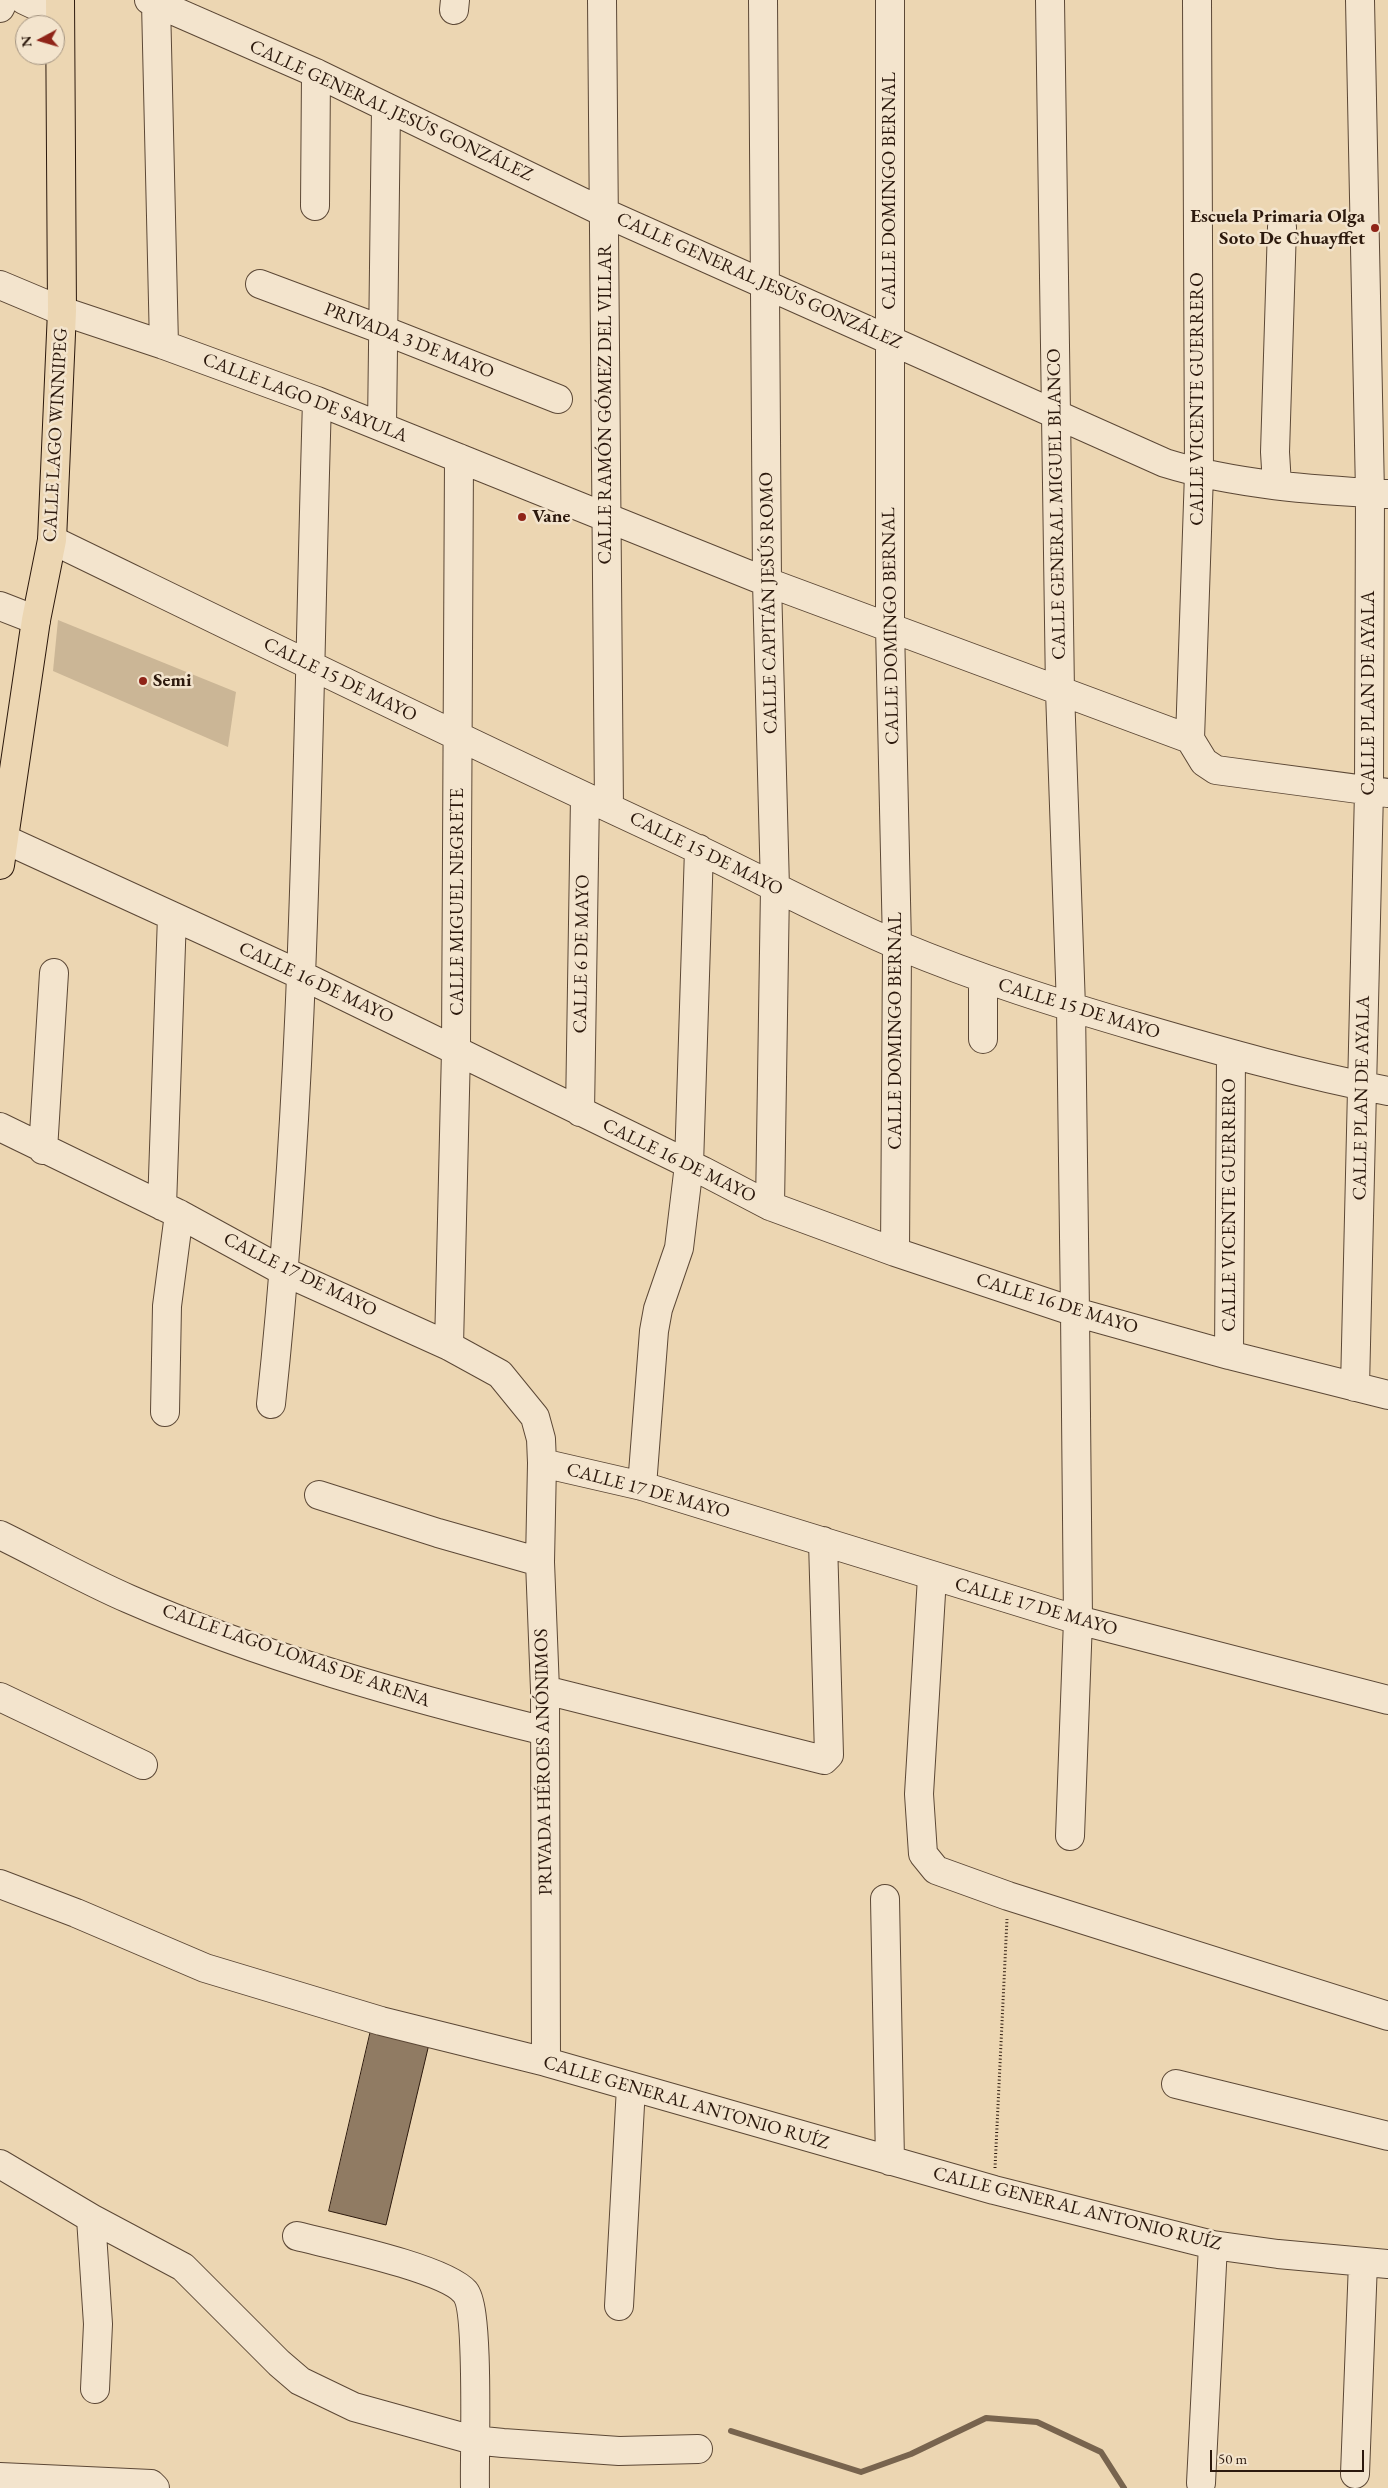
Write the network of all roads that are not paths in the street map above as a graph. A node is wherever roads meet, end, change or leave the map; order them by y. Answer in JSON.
{"nodes":[{"id":1,"x":4,"y":0,"type":"edge"},
{"id":2,"x":24,"y":0,"type":"edge"},
{"id":3,"x":602,"y":0,"type":"edge"},
{"id":4,"x":763,"y":0,"type":"edge"},
{"id":5,"x":890,"y":0,"type":"edge"},
{"id":6,"x":1050,"y":0,"type":"edge"},
{"id":7,"x":1197,"y":0,"type":"edge"},
{"id":8,"x":1360,"y":0,"type":"edge"},
{"id":9,"x":153,"y":1,"type":"edge"},
{"id":10,"x":0,"y":8,"type":"edge"},
{"id":11,"x":60,"y":8,"type":"edge"},
{"id":12,"x":316,"y":73,"type":"junction"},
{"id":13,"x":386,"y":107,"type":"junction"},
{"id":14,"x":315,"y":206,"type":"dead end"},
{"id":15,"x":605,"y":213,"type":"junction"},
{"id":16,"x":1282,"y":227,"type":"dead end"},
{"id":17,"x":764,"y":283,"type":"junction"},
{"id":18,"x":260,"y":284,"type":"dead end"},
{"id":19,"x":0,"y":285,"type":"edge"},
{"id":20,"x":62,"y":311,"type":"junction"},
{"id":21,"x":383,"y":330,"type":"junction"},
{"id":22,"x":889,"y":339,"type":"junction"},
{"id":23,"x":164,"y":345,"type":"junction"},
{"id":24,"x":558,"y":399,"type":"dead end"},
{"id":25,"x":317,"y":401,"type":"junction"},
{"id":26,"x":1055,"y":414,"type":"junction"},
{"id":27,"x":382,"y":427,"type":"junction"},
{"id":28,"x":459,"y":458,"type":"junction"},
{"id":29,"x":1199,"y":473,"type":"junction"},
{"id":30,"x":1277,"y":484,"type":"junction"},
{"id":31,"x":1379,"y":494,"type":"edge"},
{"id":32,"x":607,"y":518,"type":"junction"},
{"id":33,"x":52,"y":540,"type":"junction"},
{"id":34,"x":768,"y":582,"type":"junction"},
{"id":35,"x":0,"y":606,"type":"edge"},
{"id":36,"x":36,"y":620,"type":"junction"},
{"id":37,"x":890,"y":627,"type":"junction"},
{"id":38,"x":310,"y":665,"type":"junction"},
{"id":39,"x":1060,"y":691,"type":"junction"},
{"id":40,"x":459,"y":738,"type":"junction"},
{"id":41,"x":1190,"y":739,"type":"junction"},
{"id":42,"x":1378,"y":792,"type":"edge"},
{"id":43,"x":597,"y":802,"type":"junction"},
{"id":44,"x":4,"y":839,"type":"junction"},
{"id":45,"x":699,"y":849,"type":"junction"},
{"id":46,"x":0,"y":866,"type":"edge"},
{"id":47,"x":775,"y":888,"type":"junction"},
{"id":48,"x":172,"y":916,"type":"junction"},
{"id":49,"x":898,"y":945,"type":"junction"},
{"id":50,"x":54,"y":973,"type":"dead end"},
{"id":51,"x":301,"y":975,"type":"junction"},
{"id":52,"x":982,"y":978,"type":"junction"},
{"id":53,"x":1071,"y":1008,"type":"junction"},
{"id":54,"x":983,"y":1040,"type":"dead end"},
{"id":55,"x":456,"y":1050,"type":"junction"},
{"id":56,"x":1231,"y":1054,"type":"junction"},
{"id":57,"x":1375,"y":1089,"type":"edge"},
{"id":58,"x":580,"y":1112,"type":"junction"},
{"id":59,"x":0,"y":1127,"type":"edge"},
{"id":60,"x":44,"y":1150,"type":"junction"},
{"id":61,"x":689,"y":1165,"type":"junction"},
{"id":62,"x":770,"y":1206,"type":"junction"},
{"id":63,"x":170,"y":1210,"type":"junction"},
{"id":64,"x":895,"y":1252,"type":"junction"},
{"id":65,"x":285,"y":1272,"type":"junction"},
{"id":66,"x":1075,"y":1312,"type":"junction"},
{"id":67,"x":449,"y":1346,"type":"junction"},
{"id":68,"x":1229,"y":1355,"type":"junction"},
{"id":69,"x":1355,"y":1387,"type":"junction"},
{"id":70,"x":1388,"y":1395,"type":"edge"},
{"id":71,"x":271,"y":1404,"type":"dead end"},
{"id":72,"x":164,"y":1412,"type":"dead end"},
{"id":73,"x":542,"y":1463,"type":"junction"},
{"id":74,"x":642,"y":1486,"type":"junction"},
{"id":75,"x":319,"y":1494,"type":"dead end"},
{"id":76,"x":0,"y":1535,"type":"edge"},
{"id":77,"x":823,"y":1541,"type":"junction"},
{"id":78,"x":540,"y":1562,"type":"junction"},
{"id":79,"x":932,"y":1576,"type":"junction"},
{"id":80,"x":1078,"y":1620,"type":"junction"},
{"id":81,"x":545,"y":1690,"type":"junction"},
{"id":82,"x":0,"y":1697,"type":"edge"},
{"id":83,"x":1388,"y":1700,"type":"edge"},
{"id":84,"x":545,"y":1731,"type":"junction"},
{"id":85,"x":143,"y":1765,"type":"dead end"},
{"id":86,"x":1070,"y":1836,"type":"dead end"},
{"id":87,"x":0,"y":1884,"type":"edge"},
{"id":88,"x":885,"y":1899,"type":"dead end"},
{"id":89,"x":1388,"y":2016,"type":"edge"},
{"id":90,"x":546,"y":2062,"type":"junction"},
{"id":91,"x":1176,"y":2084,"type":"dead end"},
{"id":92,"x":631,"y":2087,"type":"junction"},
{"id":93,"x":1388,"y":2136,"type":"edge"},
{"id":94,"x":890,"y":2161,"type":"junction"},
{"id":95,"x":0,"y":2164,"type":"edge"},
{"id":96,"x":90,"y":2218,"type":"junction"},
{"id":97,"x":297,"y":2236,"type":"dead end"},
{"id":98,"x":1213,"y":2245,"type":"junction"},
{"id":99,"x":1376,"y":2263,"type":"edge"},
{"id":100,"x":619,"y":2306,"type":"dead end"},
{"id":101,"x":95,"y":2389,"type":"dead end"},
{"id":102,"x":474,"y":2440,"type":"junction"},
{"id":103,"x":698,"y":2448,"type":"dead end"},
{"id":104,"x":1355,"y":2474,"type":"dead end"},
{"id":105,"x":0,"y":2477,"type":"edge"},
{"id":106,"x":1202,"y":2483,"type":"dead end"},
{"id":107,"x":106,"y":2485,"type":"edge"},
{"id":108,"x":155,"y":2488,"type":"edge"},
{"id":109,"x":475,"y":2488,"type":"edge"}],
"edges":[{"from":1,"to":10,"type":"street"},
{"from":2,"to":11,"type":"street"},
{"from":3,"to":15,"type":"street","name":"CALLE RAMÓN GÓMEZ DEL VILLAR"},
{"from":4,"to":17,"type":"street","name":"CALLE CAPITÁN JESÚS ROMO"},
{"from":5,"to":22,"type":"street","name":"CALLE DOMINGO BERNAL"},
{"from":6,"to":26,"type":"street","name":"CALLE GENERAL MIGUEL BLANCO"},
{"from":7,"to":29,"type":"street","name":"CALLE VICENTE GUERRERO"},
{"from":8,"to":31,"type":"street","name":"CALLE PLAN DE AYALA"},
{"from":9,"to":12,"type":"street","name":"CALLE GENERAL JESÚS GONZÁLEZ"},
{"from":9,"to":23,"type":"street"},
{"from":11,"to":20,"type":"main road","name":"CALLE LAGO WINNIPEG"},
{"from":12,"to":13,"type":"street","name":"CALLE GENERAL JESÚS GONZÁLEZ"},
{"from":12,"to":14,"type":"street"},
{"from":13,"to":15,"type":"street","name":"CALLE GENERAL JESÚS GONZÁLEZ"},
{"from":13,"to":21,"type":"street"},
{"from":15,"to":17,"type":"street","name":"CALLE GENERAL JESÚS GONZÁLEZ"},
{"from":15,"to":32,"type":"street","name":"CALLE RAMÓN GÓMEZ DEL VILLAR"},
{"from":16,"to":30,"type":"street"},
{"from":17,"to":22,"type":"street","name":"CALLE GENERAL JESÚS GONZÁLEZ"},
{"from":17,"to":34,"type":"street","name":"CALLE CAPITÁN JESÚS ROMO"},
{"from":18,"to":21,"type":"street","name":"PRIVADA 3 DE MAYO"},
{"from":19,"to":20,"type":"street","name":"CALLE LAGO DE SAYULA"},
{"from":20,"to":23,"type":"street","name":"CALLE LAGO DE SAYULA"},
{"from":20,"to":33,"type":"main road","name":"CALLE LAGO WINNIPEG"},
{"from":21,"to":24,"type":"street","name":"PRIVADA 3 DE MAYO"},
{"from":21,"to":27,"type":"street"},
{"from":22,"to":26,"type":"street","name":"CALLE GENERAL JESÚS GONZÁLEZ"},
{"from":22,"to":37,"type":"street","name":"CALLE DOMINGO BERNAL"},
{"from":23,"to":25,"type":"street","name":"CALLE LAGO DE SAYULA"},
{"from":25,"to":27,"type":"street","name":"CALLE LAGO DE SAYULA"},
{"from":25,"to":38,"type":"street"},
{"from":26,"to":29,"type":"street","name":"CALLE GENERAL JESÚS GONZÁLEZ"},
{"from":26,"to":39,"type":"street","name":"CALLE GENERAL MIGUEL BLANCO"},
{"from":27,"to":28,"type":"street","name":"CALLE LAGO DE SAYULA"},
{"from":28,"to":32,"type":"street","name":"CALLE LAGO DE SAYULA"},
{"from":28,"to":40,"type":"street","name":"CALLE MIGUEL NEGRETE"},
{"from":29,"to":30,"type":"street","name":"CALLE GENERAL JESÚS GONZÁLEZ"},
{"from":29,"to":41,"type":"street","name":"CALLE VICENTE GUERRERO"},
{"from":30,"to":31,"type":"street","name":"CALLE GENERAL JESÚS GONZÁLEZ"},
{"from":31,"to":42,"type":"street","name":"CALLE PLAN DE AYALA"},
{"from":32,"to":34,"type":"street","name":"CALLE LAGO DE SAYULA"},
{"from":32,"to":43,"type":"street","name":"CALLE RAMÓN GÓMEZ DEL VILLAR"},
{"from":33,"to":36,"type":"main road","name":"CALLE LAGO WINNIPEG"},
{"from":33,"to":38,"type":"street","name":"CALLE 15 DE MAYO"},
{"from":34,"to":37,"type":"street","name":"CALLE LAGO DE SAYULA"},
{"from":34,"to":47,"type":"street","name":"CALLE CAPITÁN JESÚS ROMO"},
{"from":35,"to":36,"type":"street"},
{"from":36,"to":44,"type":"main road","name":"CALLE LAGO WINNIPEG"},
{"from":37,"to":39,"type":"street","name":"CALLE LAGO DE SAYULA"},
{"from":37,"to":49,"type":"street","name":"CALLE DOMINGO BERNAL"},
{"from":38,"to":40,"type":"street","name":"CALLE 15 DE MAYO"},
{"from":38,"to":51,"type":"street"},
{"from":39,"to":41,"type":"street","name":"CALLE LAGO DE SAYULA"},
{"from":39,"to":53,"type":"street","name":"CALLE GENERAL MIGUEL BLANCO"},
{"from":40,"to":43,"type":"street","name":"CALLE 15 DE MAYO"},
{"from":40,"to":55,"type":"street","name":"CALLE MIGUEL NEGRETE"},
{"from":41,"to":42,"type":"street"},
{"from":42,"to":57,"type":"street","name":"CALLE PLAN DE AYALA"},
{"from":43,"to":45,"type":"street","name":"CALLE 15 DE MAYO"},
{"from":43,"to":58,"type":"street","name":"CALLE 6 DE MAYO"},
{"from":44,"to":46,"type":"main road","name":"CALLE LAGO WINNIPEG"},
{"from":44,"to":48,"type":"street","name":"CALLE 16 DE MAYO"},
{"from":45,"to":47,"type":"street","name":"CALLE 15 DE MAYO"},
{"from":45,"to":61,"type":"street"},
{"from":47,"to":49,"type":"street","name":"CALLE 15 DE MAYO"},
{"from":47,"to":62,"type":"street","name":"CALLE CAPITÁN JESÚS ROMO"},
{"from":48,"to":51,"type":"street","name":"CALLE 16 DE MAYO"},
{"from":48,"to":63,"type":"street"},
{"from":49,"to":52,"type":"street","name":"CALLE 15 DE MAYO"},
{"from":49,"to":64,"type":"street","name":"CALLE DOMINGO BERNAL"},
{"from":50,"to":60,"type":"street"},
{"from":51,"to":55,"type":"street","name":"CALLE 16 DE MAYO"},
{"from":51,"to":65,"type":"street"},
{"from":52,"to":53,"type":"street","name":"CALLE 15 DE MAYO"},
{"from":52,"to":54,"type":"street"},
{"from":53,"to":56,"type":"street","name":"CALLE 15 DE MAYO"},
{"from":53,"to":66,"type":"street","name":"CALLE GENERAL MIGUEL BLANCO"},
{"from":55,"to":58,"type":"street","name":"CALLE 16 DE MAYO"},
{"from":55,"to":67,"type":"street","name":"CALLE MIGUEL NEGRETE"},
{"from":56,"to":57,"type":"street","name":"CALLE 15 DE MAYO"},
{"from":56,"to":68,"type":"street","name":"CALLE VICENTE GUERRERO"},
{"from":57,"to":69,"type":"street","name":"CALLE PLAN DE AYALA"},
{"from":58,"to":61,"type":"street","name":"CALLE 16 DE MAYO"},
{"from":59,"to":60,"type":"street","name":"CALLE 17 DE MAYO"},
{"from":60,"to":63,"type":"street","name":"CALLE 17 DE MAYO"},
{"from":61,"to":62,"type":"street","name":"CALLE 16 DE MAYO"},
{"from":61,"to":74,"type":"street"},
{"from":62,"to":64,"type":"street","name":"CALLE 16 DE MAYO"},
{"from":63,"to":65,"type":"street","name":"CALLE 17 DE MAYO"},
{"from":63,"to":72,"type":"street"},
{"from":64,"to":66,"type":"street","name":"CALLE 16 DE MAYO"},
{"from":65,"to":67,"type":"street","name":"CALLE 17 DE MAYO"},
{"from":65,"to":71,"type":"street"},
{"from":66,"to":68,"type":"street","name":"CALLE 16 DE MAYO"},
{"from":66,"to":80,"type":"street","name":"CALLE GENERAL MIGUEL BLANCO"},
{"from":67,"to":73,"type":"street","name":"CALLE 17 DE MAYO"},
{"from":68,"to":69,"type":"street","name":"CALLE 16 DE MAYO"},
{"from":69,"to":70,"type":"street","name":"CALLE 16 DE MAYO"},
{"from":73,"to":74,"type":"street","name":"CALLE 17 DE MAYO"},
{"from":73,"to":78,"type":"street","name":"PRIVADA HÉROES ANÓNIMOS"},
{"from":74,"to":77,"type":"street","name":"CALLE 17 DE MAYO"},
{"from":75,"to":78,"type":"street"},
{"from":76,"to":84,"type":"street","name":"CALLE LAGO LOMAS DE ARENA"},
{"from":77,"to":79,"type":"street","name":"CALLE 17 DE MAYO"},
{"from":77,"to":81,"type":"street"},
{"from":78,"to":81,"type":"street","name":"PRIVADA HÉROES ANÓNIMOS"},
{"from":79,"to":80,"type":"street","name":"CALLE 17 DE MAYO"},
{"from":79,"to":89,"type":"street"},
{"from":80,"to":83,"type":"street","name":"CALLE 17 DE MAYO"},
{"from":80,"to":86,"type":"street","name":"CALLE GENERAL MIGUEL BLANCO"},
{"from":81,"to":84,"type":"street","name":"PRIVADA HÉROES ANÓNIMOS"},
{"from":82,"to":85,"type":"street"},
{"from":84,"to":90,"type":"street","name":"PRIVADA HÉROES ANÓNIMOS"},
{"from":87,"to":90,"type":"street","name":"CALLE GENERAL ANTONIO RUÍZ"},
{"from":88,"to":94,"type":"street"},
{"from":90,"to":92,"type":"street","name":"CALLE GENERAL ANTONIO RUÍZ"},
{"from":91,"to":93,"type":"street"},
{"from":92,"to":94,"type":"street","name":"CALLE GENERAL ANTONIO RUÍZ"},
{"from":92,"to":100,"type":"street"},
{"from":94,"to":98,"type":"street","name":"CALLE GENERAL ANTONIO RUÍZ"},
{"from":95,"to":96,"type":"street"},
{"from":96,"to":101,"type":"street"},
{"from":96,"to":102,"type":"street"},
{"from":97,"to":102,"type":"street"},
{"from":98,"to":99,"type":"street","name":"CALLE GENERAL ANTONIO RUÍZ"},
{"from":98,"to":106,"type":"street"},
{"from":99,"to":104,"type":"street"},
{"from":102,"to":103,"type":"street"},
{"from":102,"to":109,"type":"street"},
{"from":105,"to":107,"type":"street"},
{"from":107,"to":108,"type":"street"}]}
